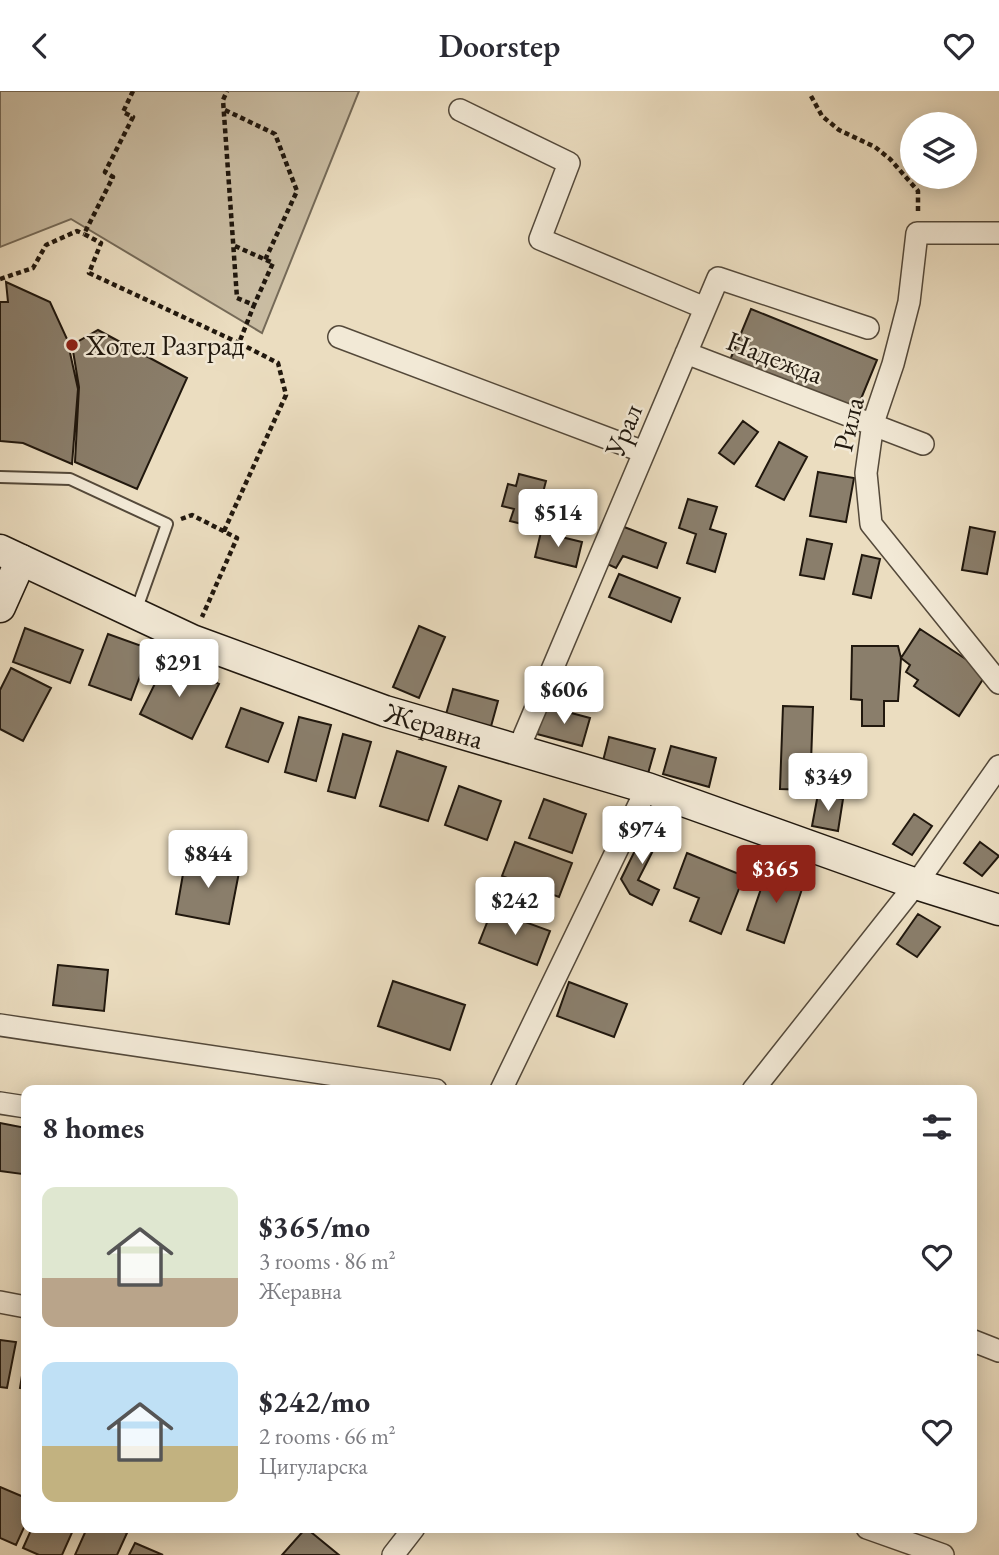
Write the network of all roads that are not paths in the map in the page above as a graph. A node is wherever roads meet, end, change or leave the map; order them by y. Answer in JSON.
{"nodes":[{"id":1,"x":460,"y":110,"type":"dead end"},
{"id":2,"x":999,"y":233,"type":"edge"},
{"id":3,"x":705,"y":308,"type":"junction"},
{"id":4,"x":868,"y":328,"type":"dead end"},
{"id":5,"x":339,"y":337,"type":"dead end"},
{"id":6,"x":686,"y":353,"type":"junction"},
{"id":7,"x":873,"y":423,"type":"junction"},
{"id":8,"x":923,"y":444,"type":"dead end"},
{"id":9,"x":644,"y":452,"type":"junction"},
{"id":10,"x":0,"y":477,"type":"edge"},
{"id":11,"x":11,"y":555,"type":"edge"},
{"id":12,"x":0,"y":607,"type":"edge"},
{"id":13,"x":135,"y":614,"type":"junction"},
{"id":14,"x":999,"y":683,"type":"edge"},
{"id":15,"x":518,"y":750,"type":"junction"},
{"id":16,"x":999,"y":766,"type":"edge"},
{"id":17,"x":647,"y":788,"type":"junction"},
{"id":18,"x":916,"y":884,"type":"junction"},
{"id":19,"x":999,"y":910,"type":"edge"},
{"id":20,"x":0,"y":1025,"type":"edge"},
{"id":21,"x":402,"y":1085,"type":"edge"},
{"id":22,"x":503,"y":1085,"type":"edge"},
{"id":23,"x":757,"y":1085,"type":"edge"},
{"id":24,"x":0,"y":1103,"type":"edge"},
{"id":25,"x":21,"y":1106,"type":"edge"},
{"id":26,"x":0,"y":1302,"type":"edge"},
{"id":27,"x":21,"y":1306,"type":"edge"},
{"id":28,"x":410,"y":1533,"type":"edge"},
{"id":29,"x":881,"y":1533,"type":"edge"},
{"id":30,"x":393,"y":1555,"type":"edge"},
{"id":31,"x":943,"y":1555,"type":"edge"}],
"edges":[{"from":1,"to":3,"type":"street"},
{"from":2,"to":7,"type":"street","name":"Рила"},
{"from":3,"to":4,"type":"street","name":"Урал"},
{"from":3,"to":6,"type":"street","name":"Урал"},
{"from":5,"to":9,"type":"street"},
{"from":6,"to":7,"type":"street","name":"Надежда"},
{"from":6,"to":9,"type":"street","name":"Урал"},
{"from":7,"to":8,"type":"street","name":"Надежда"},
{"from":7,"to":14,"type":"street","name":"Рила"},
{"from":9,"to":15,"type":"street","name":"Урал"},
{"from":10,"to":13,"type":"lane"},
{"from":11,"to":12,"type":"street"},
{"from":11,"to":13,"type":"street","name":"Жеравна"},
{"from":13,"to":15,"type":"street","name":"Жеравна"},
{"from":15,"to":17,"type":"street","name":"Жеравна"},
{"from":16,"to":18,"type":"street"},
{"from":17,"to":18,"type":"street","name":"Жеравна"},
{"from":17,"to":22,"type":"street"},
{"from":18,"to":19,"type":"street","name":"Жеравна"},
{"from":18,"to":23,"type":"street"},
{"from":20,"to":21,"type":"street"},
{"from":24,"to":25,"type":"street"},
{"from":26,"to":27,"type":"street"},
{"from":28,"to":30,"type":"street"},
{"from":29,"to":31,"type":"street"}]}
